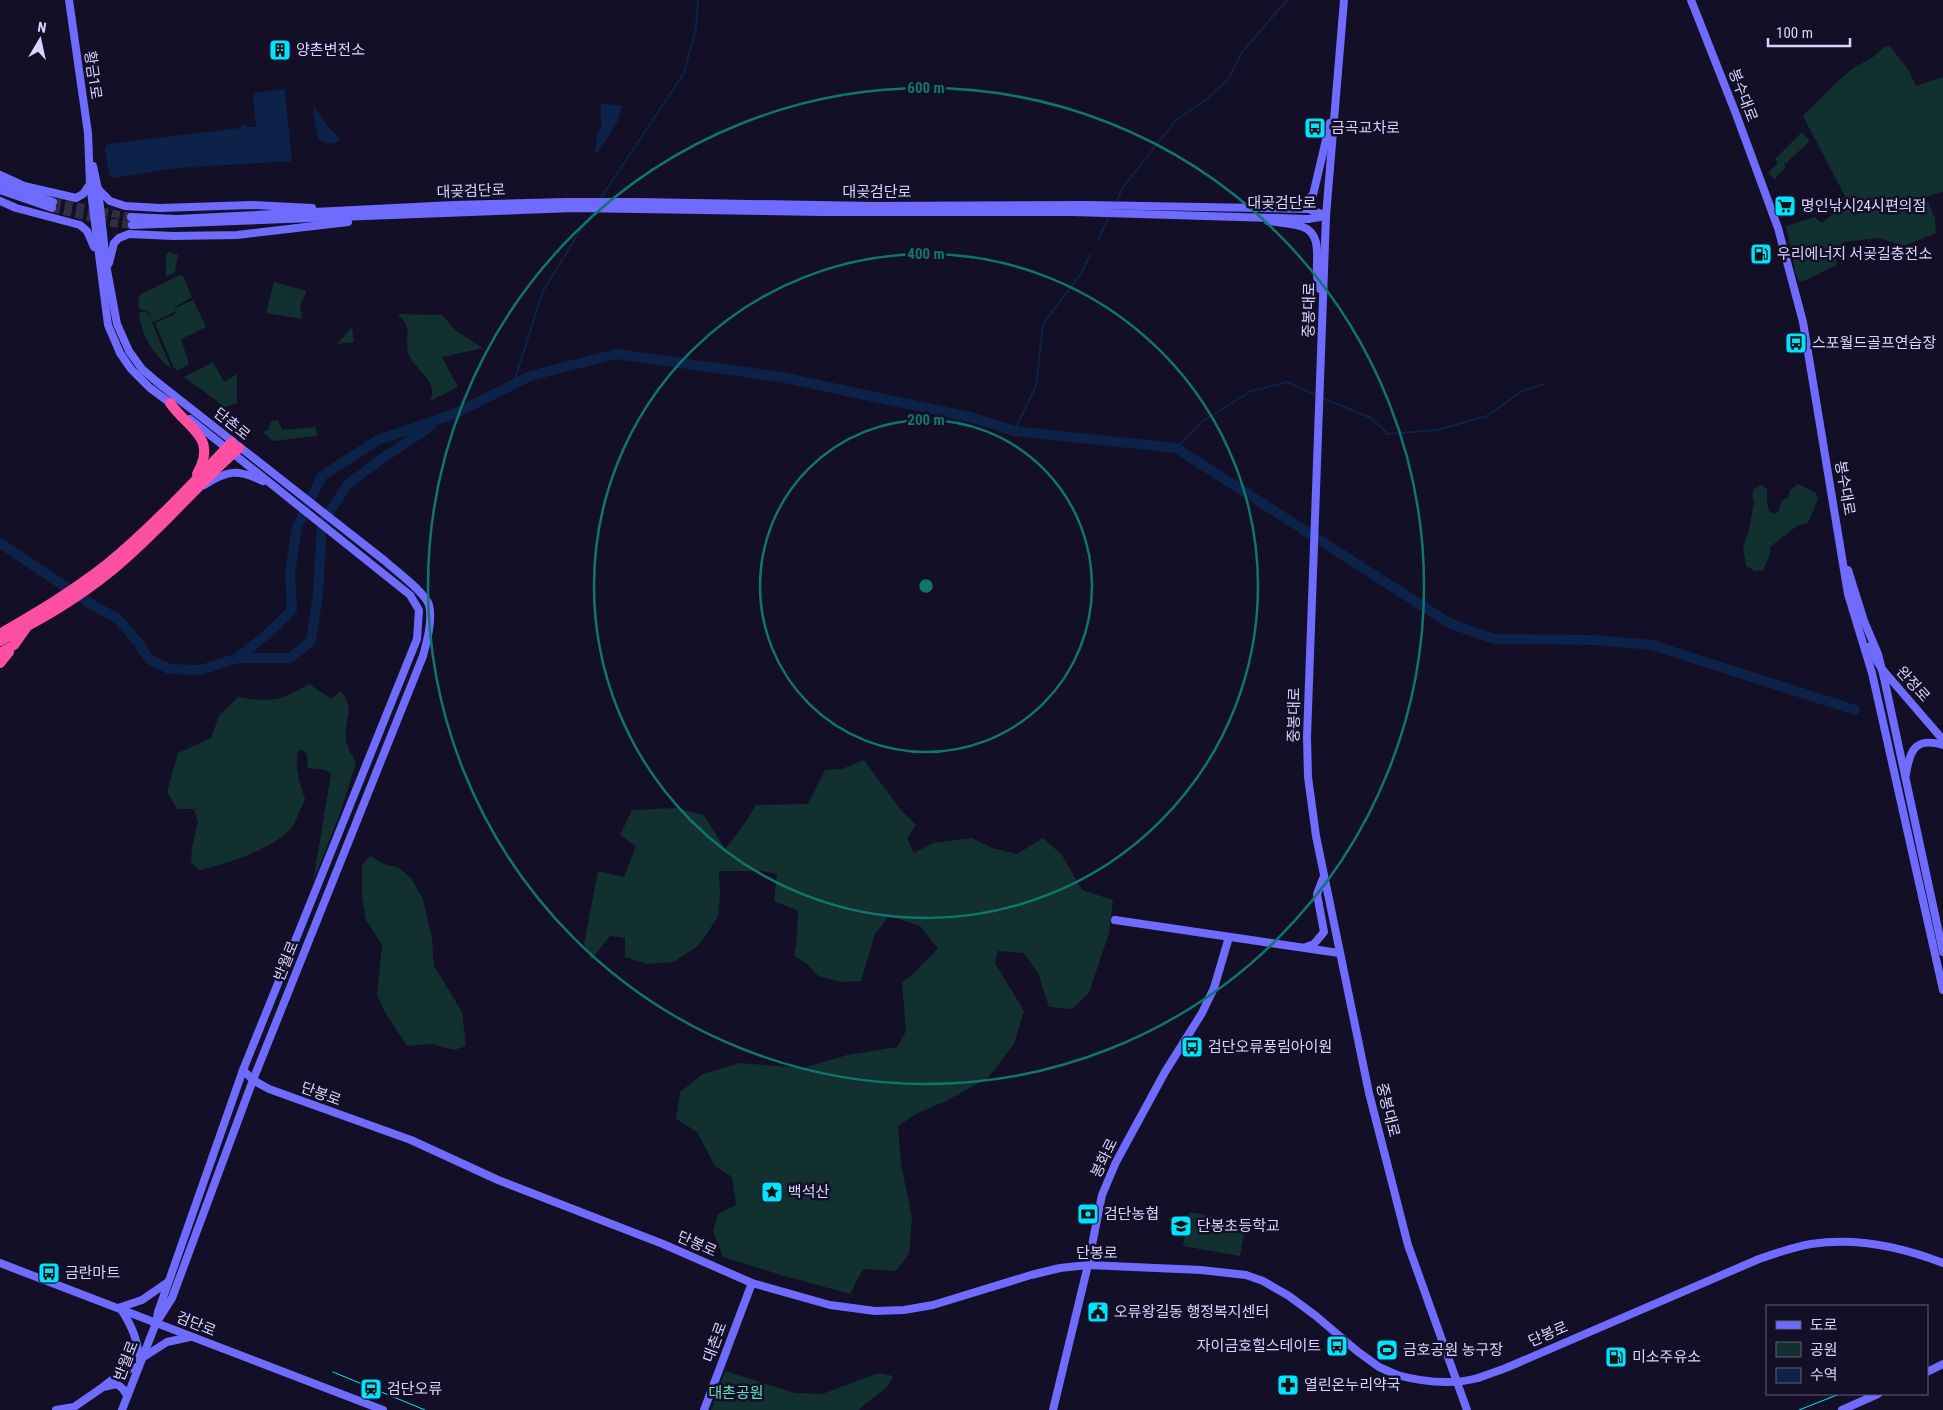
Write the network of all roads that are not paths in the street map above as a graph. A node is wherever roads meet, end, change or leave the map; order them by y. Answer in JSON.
{"nodes":[{"id":1,"x":69,"y":0,"type":"edge"},
{"id":2,"x":1344,"y":0,"type":"edge"},
{"id":3,"x":1691,"y":0,"type":"edge"},
{"id":4,"x":1334,"y":112,"type":"junction"},
{"id":5,"x":90,"y":154,"type":"junction"},
{"id":6,"x":0,"y":175,"type":"edge"},
{"id":7,"x":0,"y":182,"type":"edge"},
{"id":8,"x":90,"y":184,"type":"junction"},
{"id":9,"x":0,"y":190,"type":"edge"},
{"id":10,"x":98,"y":190,"type":"junction"},
{"id":11,"x":0,"y":201,"type":"edge"},
{"id":12,"x":1262,"y":208,"type":"junction"},
{"id":13,"x":1087,"y":209,"type":"junction"},
{"id":14,"x":358,"y":210,"type":"junction"},
{"id":15,"x":1131,"y":210,"type":"junction"},
{"id":16,"x":97,"y":213,"type":"junction"},
{"id":17,"x":414,"y":215,"type":"junction"},
{"id":18,"x":1326,"y":216,"type":"junction"},
{"id":19,"x":1254,"y":217,"type":"junction"},
{"id":20,"x":100,"y":266,"type":"junction"},
{"id":21,"x":107,"y":270,"type":"junction"},
{"id":22,"x":1323,"y":300,"type":"junction"},
{"id":23,"x":170,"y":403,"type":"junction"},
{"id":24,"x":233,"y":448,"type":"junction"},
{"id":25,"x":195,"y":486,"type":"junction"},
{"id":26,"x":280,"y":491,"type":"junction"},
{"id":27,"x":1842,"y":549,"type":"junction"},
{"id":28,"x":429,"y":605,"type":"joint"},
{"id":29,"x":419,"y":610,"type":"joint"},
{"id":30,"x":25,"y":623,"type":"junction"},
{"id":31,"x":0,"y":629,"type":"edge"},
{"id":32,"x":1860,"y":633,"type":"junction"},
{"id":33,"x":0,"y":640,"type":"edge"},
{"id":34,"x":0,"y":644,"type":"edge"},
{"id":35,"x":3,"y":656,"type":"edge"},
{"id":36,"x":1882,"y":669,"type":"junction"},
{"id":37,"x":1882,"y":716,"type":"junction"},
{"id":38,"x":1892,"y":716,"type":"junction"},
{"id":39,"x":1943,"y":740,"type":"edge"},
{"id":40,"x":1943,"y":745,"type":"edge"},
{"id":41,"x":1906,"y":780,"type":"junction"},
{"id":42,"x":1324,"y":876,"type":"junction"},
{"id":43,"x":1115,"y":920,"type":"dead end"},
{"id":44,"x":1228,"y":937,"type":"junction"},
{"id":45,"x":1304,"y":948,"type":"junction"},
{"id":46,"x":1943,"y":952,"type":"edge"},
{"id":47,"x":1339,"y":953,"type":"junction"},
{"id":48,"x":1943,"y":990,"type":"edge"},
{"id":49,"x":243,"y":1070,"type":"junction"},
{"id":50,"x":253,"y":1080,"type":"junction"},
{"id":51,"x":0,"y":1263,"type":"edge"},
{"id":52,"x":1943,"y":1263,"type":"edge"},
{"id":53,"x":1088,"y":1265,"type":"junction"},
{"id":54,"x":168,"y":1282,"type":"junction"},
{"id":55,"x":752,"y":1283,"type":"junction"},
{"id":56,"x":120,"y":1309,"type":"junction"},
{"id":57,"x":156,"y":1323,"type":"junction"},
{"id":58,"x":190,"y":1337,"type":"junction"},
{"id":59,"x":140,"y":1362,"type":"junction"},
{"id":60,"x":1943,"y":1364,"type":"edge"},
{"id":61,"x":1928,"y":1372,"type":"edge"},
{"id":62,"x":103,"y":1387,"type":"junction"},
{"id":63,"x":128,"y":1395,"type":"junction"},
{"id":64,"x":1876,"y":1395,"type":"edge"},
{"id":65,"x":56,"y":1410,"type":"edge"},
{"id":66,"x":122,"y":1410,"type":"edge"},
{"id":67,"x":383,"y":1410,"type":"edge"},
{"id":68,"x":704,"y":1410,"type":"edge"},
{"id":69,"x":1053,"y":1410,"type":"edge"},
{"id":70,"x":1467,"y":1410,"type":"edge"},
{"id":71,"x":1842,"y":1410,"type":"edge"}],
"edges":[{"from":1,"to":5,"type":"main road","name":"황금1로"},
{"from":2,"to":4,"type":"main road","name":"중봉대로"},
{"from":3,"to":27,"type":"main road","name":"봉수대로"},
{"from":4,"to":12,"type":"main road"},
{"from":4,"to":18,"type":"main road","name":"중봉대로"},
{"from":5,"to":8,"type":"main road","name":"황금1로"},
{"from":5,"to":10,"type":"main road","name":"황금1로"},
{"from":6,"to":8,"type":"main road"},
{"from":7,"to":9,"type":"main road"},
{"from":8,"to":16,"type":"main road","name":"황금1로"},
{"from":10,"to":14,"type":"main road"},
{"from":10,"to":16,"type":"main road","name":"황금1로"},
{"from":11,"to":20,"type":"main road"},
{"from":12,"to":15,"type":"main road","name":"대곶검단로"},
{"from":12,"to":18,"type":"main road","name":"대곶검단로"},
{"from":13,"to":14,"type":"main road","name":"대곶검단로"},
{"from":13,"to":15,"type":"main road","name":"대곶검단로"},
{"from":13,"to":17,"type":"main road","name":"대곶검단로"},
{"from":14,"to":17,"type":"main road","name":"대곶검단로"},
{"from":15,"to":19,"type":"main road","name":"대곶검단로"},
{"from":16,"to":20,"type":"main road","name":"단촌로"},
{"from":16,"to":21,"type":"main road","name":"단촌로"},
{"from":17,"to":21,"type":"main road"},
{"from":18,"to":19,"type":"main road","name":"대곶검단로"},
{"from":18,"to":22,"type":"main road","name":"중봉대로"},
{"from":19,"to":22,"type":"main road"},
{"from":20,"to":23,"type":"main road","name":"단촌로"},
{"from":21,"to":24,"type":"main road","name":"단촌로"},
{"from":22,"to":42,"type":"main road","name":"중봉대로"},
{"from":23,"to":24,"type":"main road","name":"단촌로"},
{"from":23,"to":25,"type":"highway"},
{"from":24,"to":25,"type":"highway"},
{"from":24,"to":26,"type":"main road","name":"단촌로"},
{"from":24,"to":28,"type":"main road","name":"단촌로"},
{"from":25,"to":26,"type":"main road"},
{"from":25,"to":30,"type":"highway"},
{"from":26,"to":29,"type":"main road","name":"단촌로"},
{"from":27,"to":32,"type":"main road","name":"봉수대로"},
{"from":27,"to":36,"type":"main road"},
{"from":28,"to":50,"type":"main road","name":"반월로"},
{"from":29,"to":49,"type":"main road","name":"반월로"},
{"from":30,"to":31,"type":"highway"},
{"from":30,"to":33,"type":"highway"},
{"from":30,"to":34,"type":"highway"},
{"from":30,"to":35,"type":"highway"},
{"from":30,"to":35,"type":"highway"},
{"from":32,"to":36,"type":"main road"},
{"from":32,"to":37,"type":"main road","name":"봉수대로"},
{"from":36,"to":38,"type":"main road"},
{"from":36,"to":39,"type":"main road","name":"완정로"},
{"from":37,"to":38,"type":"main road"},
{"from":37,"to":48,"type":"main road","name":"봉수대로"},
{"from":38,"to":41,"type":"main road"},
{"from":40,"to":41,"type":"main road"},
{"from":41,"to":46,"type":"main road"},
{"from":42,"to":45,"type":"main road"},
{"from":42,"to":47,"type":"main road","name":"중봉대로"},
{"from":43,"to":44,"type":"main road"},
{"from":44,"to":45,"type":"main road"},
{"from":44,"to":53,"type":"main road","name":"봉화로"},
{"from":45,"to":47,"type":"main road"},
{"from":47,"to":70,"type":"main road","name":"중봉대로"},
{"from":49,"to":50,"type":"main road","name":"단봉로"},
{"from":49,"to":54,"type":"main road","name":"반월로"},
{"from":50,"to":55,"type":"main road","name":"단봉로"},
{"from":50,"to":57,"type":"main road","name":"반월로"},
{"from":51,"to":56,"type":"main road","name":"검단로"},
{"from":52,"to":53,"type":"main road","name":"단봉로","bridge":true},
{"from":53,"to":55,"type":"main road","name":"단봉로"},
{"from":53,"to":69,"type":"main road","name":"봉화로"},
{"from":54,"to":56,"type":"main road"},
{"from":54,"to":57,"type":"main road","name":"반월로"},
{"from":55,"to":68,"type":"main road","name":"대촌로"},
{"from":56,"to":57,"type":"main road","name":"검단로"},
{"from":56,"to":59,"type":"main road"},
{"from":57,"to":58,"type":"main road","name":"검단로"},
{"from":57,"to":59,"type":"main road","name":"반월로"},
{"from":58,"to":59,"type":"main road"},
{"from":58,"to":67,"type":"main road","name":"검단로"},
{"from":59,"to":62,"type":"main road"},
{"from":59,"to":63,"type":"main road","name":"반월로"},
{"from":60,"to":61,"type":"main road"},
{"from":62,"to":63,"type":"main road"},
{"from":62,"to":65,"type":"main road"},
{"from":63,"to":66,"type":"main road","name":"반월로"},
{"from":64,"to":71,"type":"main road"}]}
